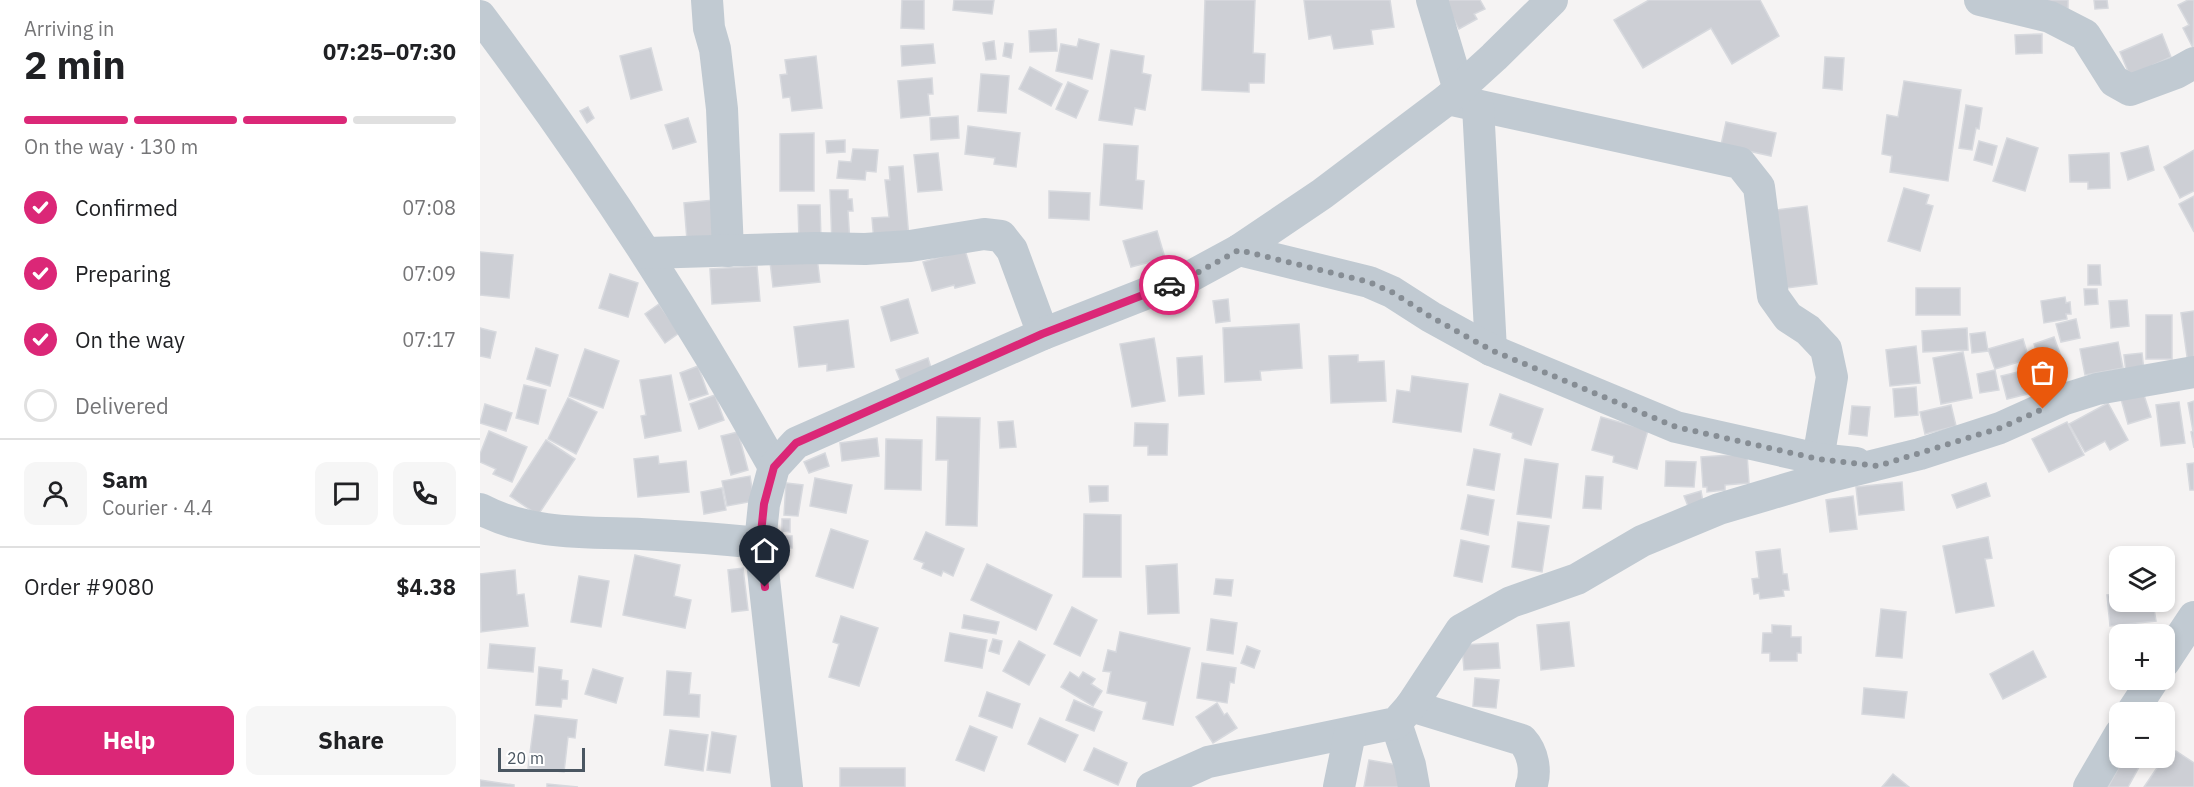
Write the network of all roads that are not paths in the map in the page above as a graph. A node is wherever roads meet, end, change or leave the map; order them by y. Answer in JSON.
{"nodes":[{"id":1,"x":707,"y":0,"type":"edge"},
{"id":2,"x":1432,"y":0,"type":"edge"},
{"id":3,"x":1552,"y":0,"type":"edge"},
{"id":4,"x":1980,"y":0,"type":"edge"},
{"id":5,"x":480,"y":16,"type":"edge"},
{"id":6,"x":2194,"y":63,"type":"edge"},
{"id":7,"x":1462,"y":98,"type":"junction"},
{"id":8,"x":1239,"y":250,"type":"junction"},
{"id":9,"x":728,"y":251,"type":"junction"},
{"id":10,"x":647,"y":253,"type":"junction"},
{"id":11,"x":1042,"y":334,"type":"junction"},
{"id":12,"x":1491,"y":350,"type":"junction"},
{"id":13,"x":2194,"y":372,"type":"edge"},
{"id":14,"x":1818,"y":459,"type":"junction"},
{"id":15,"x":1878,"y":466,"type":"junction"},
{"id":16,"x":774,"y":467,"type":"junction"},
{"id":17,"x":480,"y":509,"type":"edge"},
{"id":18,"x":760,"y":543,"type":"junction"},
{"id":19,"x":2194,"y":617,"type":"edge"},
{"id":20,"x":2175,"y":646,"type":"edge"},
{"id":21,"x":1404,"y":715,"type":"junction"},
{"id":22,"x":1350,"y":733,"type":"junction"},
{"id":23,"x":2109,"y":753,"type":"edge"},
{"id":24,"x":787,"y":787,"type":"edge"},
{"id":25,"x":1152,"y":787,"type":"edge"},
{"id":26,"x":1339,"y":787,"type":"edge"},
{"id":27,"x":1414,"y":787,"type":"edge"},
{"id":28,"x":1531,"y":787,"type":"edge"},
{"id":29,"x":2089,"y":787,"type":"edge"}],
"edges":[{"from":1,"to":9,"type":"street"},
{"from":2,"to":7,"type":"street"},
{"from":3,"to":7,"type":"street"},
{"from":4,"to":6,"type":"street"},
{"from":5,"to":10,"type":"street"},
{"from":7,"to":8,"type":"street"},
{"from":7,"to":12,"type":"street"},
{"from":7,"to":14,"type":"street"},
{"from":8,"to":11,"type":"street"},
{"from":8,"to":12,"type":"street"},
{"from":9,"to":10,"type":"street"},
{"from":9,"to":11,"type":"street"},
{"from":10,"to":16,"type":"street"},
{"from":11,"to":16,"type":"street"},
{"from":12,"to":14,"type":"street"},
{"from":13,"to":15,"type":"street"},
{"from":14,"to":15,"type":"street"},
{"from":15,"to":21,"type":"street"},
{"from":16,"to":18,"type":"street"},
{"from":17,"to":18,"type":"street"},
{"from":18,"to":24,"type":"street"},
{"from":19,"to":20,"type":"street"},
{"from":21,"to":22,"type":"street"},
{"from":21,"to":27,"type":"street"},
{"from":21,"to":28,"type":"street"},
{"from":22,"to":25,"type":"street"},
{"from":22,"to":26,"type":"street"},
{"from":23,"to":29,"type":"street"}]}
